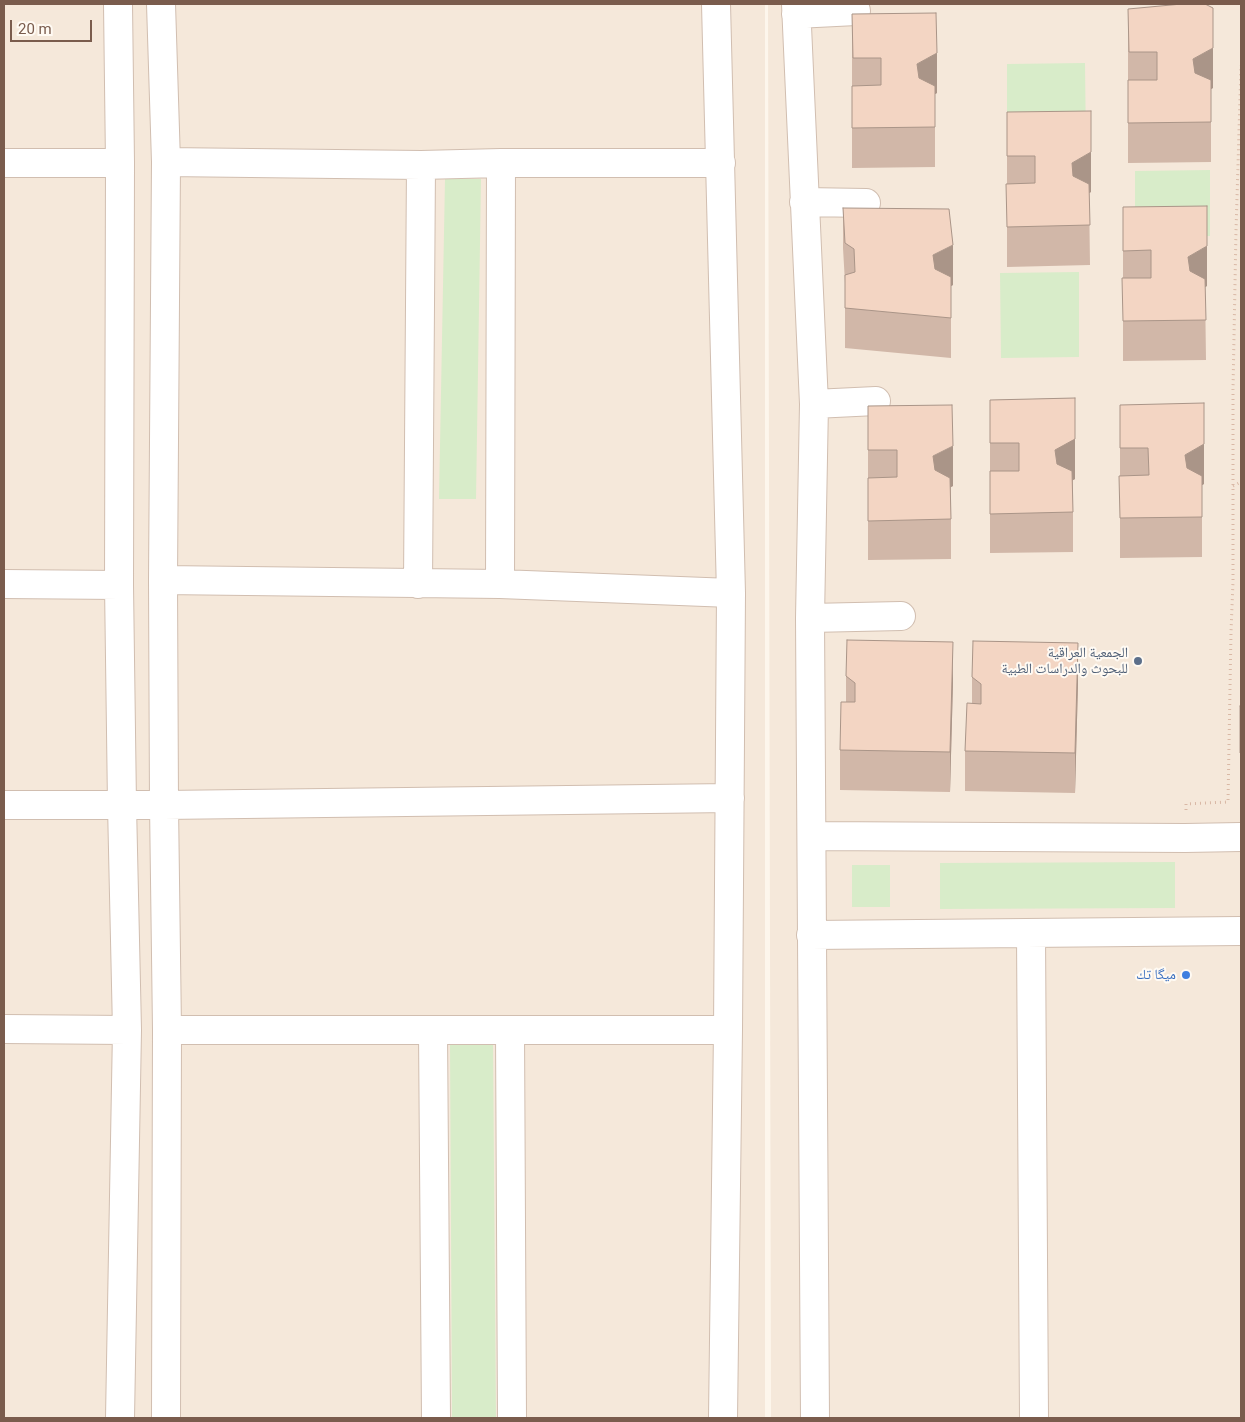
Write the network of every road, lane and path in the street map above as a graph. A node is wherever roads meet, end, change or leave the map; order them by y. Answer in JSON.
{"nodes":[{"id":1,"x":118,"y":4,"type":"edge"},
{"id":2,"x":161,"y":4,"type":"edge"},
{"id":3,"x":716,"y":4,"type":"edge"},
{"id":4,"x":796,"y":9,"type":"edge"},
{"id":5,"x":856,"y":11,"type":"dead end"},
{"id":6,"x":1241,"y":65,"type":"edge"},
{"id":7,"x":166,"y":162,"type":"junction"},
{"id":8,"x":4,"y":163,"type":"edge"},
{"id":9,"x":120,"y":163,"type":"junction"},
{"id":10,"x":501,"y":163,"type":"junction"},
{"id":11,"x":721,"y":163,"type":"junction"},
{"id":12,"x":421,"y":165,"type":"junction"},
{"id":13,"x":804,"y":202,"type":"junction"},
{"id":14,"x":866,"y":203,"type":"dead end"},
{"id":15,"x":1236,"y":231,"type":"junction"},
{"id":16,"x":1241,"y":235,"type":"edge"},
{"id":17,"x":876,"y":401,"type":"dead end"},
{"id":18,"x":814,"y":404,"type":"junction"},
{"id":19,"x":1241,"y":482,"type":"edge"},
{"id":20,"x":1233,"y":486,"type":"junction"},
{"id":21,"x":163,"y":580,"type":"junction"},
{"id":22,"x":4,"y":584,"type":"edge"},
{"id":23,"x":418,"y":584,"type":"junction"},
{"id":24,"x":500,"y":584,"type":"junction"},
{"id":25,"x":119,"y":585,"type":"junction"},
{"id":26,"x":731,"y":592,"type":"junction"},
{"id":27,"x":901,"y":616,"type":"dead end"},
{"id":28,"x":810,"y":618,"type":"junction"},
{"id":29,"x":730,"y":798,"type":"junction"},
{"id":30,"x":4,"y":805,"type":"edge"},
{"id":31,"x":122,"y":805,"type":"junction"},
{"id":32,"x":164,"y":805,"type":"junction"},
{"id":33,"x":812,"y":836,"type":"junction"},
{"id":34,"x":1241,"y":837,"type":"edge"},
{"id":35,"x":1185,"y":838,"type":"junction"},
{"id":36,"x":1241,"y":931,"type":"edge"},
{"id":37,"x":1031,"y":934,"type":"junction"},
{"id":38,"x":811,"y":935,"type":"junction"},
{"id":39,"x":4,"y":1029,"type":"edge"},
{"id":40,"x":128,"y":1030,"type":"junction"},
{"id":41,"x":167,"y":1030,"type":"junction"},
{"id":42,"x":510,"y":1030,"type":"junction"},
{"id":43,"x":728,"y":1030,"type":"junction"},
{"id":44,"x":433,"y":1031,"type":"junction"},
{"id":45,"x":120,"y":1418,"type":"edge"},
{"id":46,"x":166,"y":1418,"type":"edge"},
{"id":47,"x":436,"y":1418,"type":"edge"},
{"id":48,"x":512,"y":1418,"type":"edge"},
{"id":49,"x":723,"y":1418,"type":"edge"},
{"id":50,"x":815,"y":1418,"type":"edge"},
{"id":51,"x":1034,"y":1418,"type":"edge"}],
"edges":[{"from":1,"to":9,"type":"street"},
{"from":2,"to":7,"type":"street"},
{"from":3,"to":11,"type":"street"},
{"from":4,"to":5,"type":"street"},
{"from":4,"to":13,"type":"street"},
{"from":6,"to":15,"type":"path"},
{"from":7,"to":12,"type":"street"},
{"from":7,"to":21,"type":"street"},
{"from":8,"to":9,"type":"street"},
{"from":9,"to":25,"type":"street"},
{"from":10,"to":11,"type":"street"},
{"from":10,"to":12,"type":"street"},
{"from":10,"to":24,"type":"street"},
{"from":11,"to":26,"type":"street"},
{"from":12,"to":23,"type":"street"},
{"from":13,"to":14,"type":"street"},
{"from":13,"to":18,"type":"street"},
{"from":15,"to":16,"type":"path"},
{"from":15,"to":20,"type":"path"},
{"from":17,"to":18,"type":"street"},
{"from":18,"to":28,"type":"street"},
{"from":19,"to":20,"type":"path"},
{"from":20,"to":35,"type":"path"},
{"from":21,"to":23,"type":"street"},
{"from":21,"to":32,"type":"street"},
{"from":22,"to":25,"type":"street"},
{"from":23,"to":24,"type":"street"},
{"from":24,"to":26,"type":"street"},
{"from":25,"to":31,"type":"street"},
{"from":26,"to":29,"type":"street"},
{"from":27,"to":28,"type":"street"},
{"from":28,"to":33,"type":"street"},
{"from":29,"to":32,"type":"street"},
{"from":29,"to":43,"type":"street"},
{"from":30,"to":31,"type":"street"},
{"from":31,"to":32,"type":"street"},
{"from":31,"to":40,"type":"street"},
{"from":32,"to":41,"type":"street"},
{"from":33,"to":35,"type":"street"},
{"from":33,"to":38,"type":"street"},
{"from":34,"to":35,"type":"street"},
{"from":36,"to":37,"type":"street"},
{"from":37,"to":38,"type":"street"},
{"from":37,"to":51,"type":"street"},
{"from":38,"to":50,"type":"street"},
{"from":39,"to":40,"type":"street"},
{"from":40,"to":45,"type":"street"},
{"from":41,"to":44,"type":"street"},
{"from":41,"to":46,"type":"street"},
{"from":42,"to":43,"type":"street"},
{"from":42,"to":44,"type":"street"},
{"from":42,"to":48,"type":"street"},
{"from":43,"to":49,"type":"street"},
{"from":44,"to":47,"type":"street"}]}
